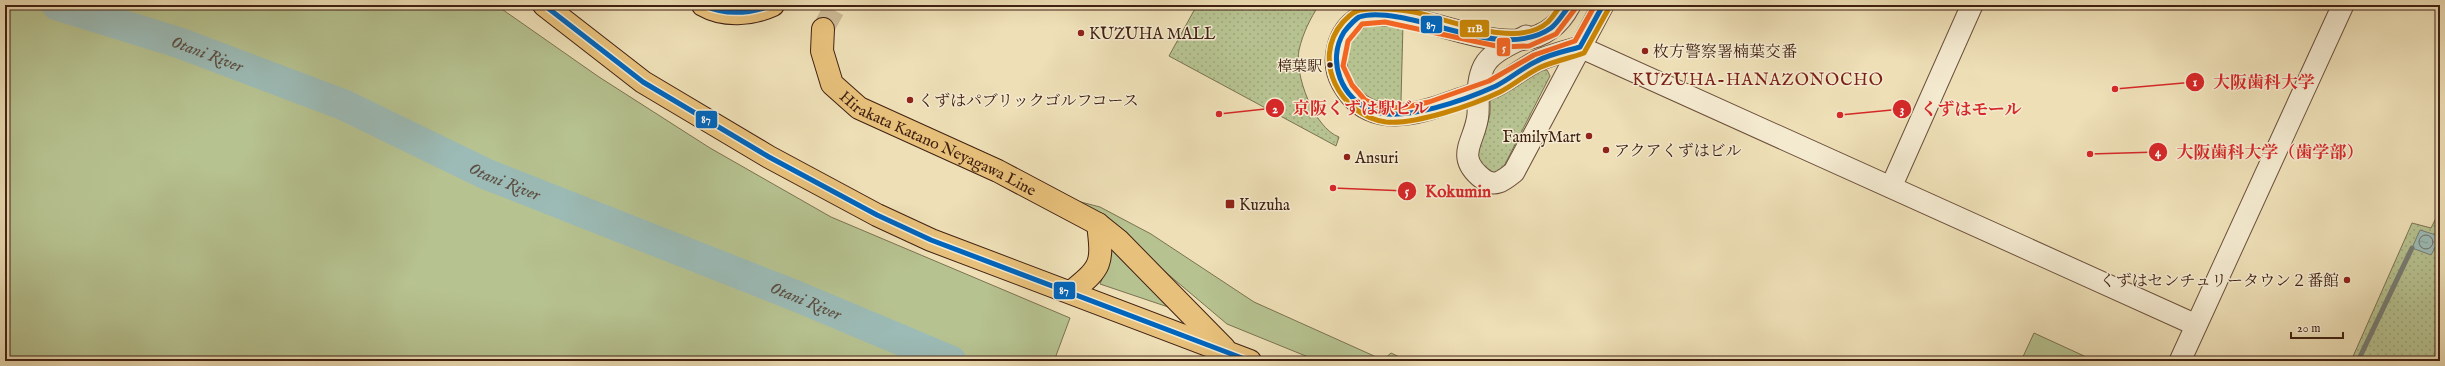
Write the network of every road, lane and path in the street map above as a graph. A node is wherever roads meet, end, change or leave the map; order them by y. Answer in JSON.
{"nodes":[{"id":1,"x":544,"y":5,"type":"edge"},
{"id":2,"x":703,"y":5,"type":"edge"},
{"id":3,"x":773,"y":5,"type":"edge"},
{"id":4,"x":1570,"y":5,"type":"edge"},
{"id":5,"x":1603,"y":5,"type":"edge"},
{"id":6,"x":1972,"y":5,"type":"edge"},
{"id":7,"x":2344,"y":5,"type":"edge"},
{"id":8,"x":823,"y":29,"type":"tunnel mouth"},
{"id":9,"x":1526,"y":36,"type":"junction"},
{"id":10,"x":1580,"y":47,"type":"junction"},
{"id":11,"x":1477,"y":93,"type":"junction"},
{"id":12,"x":1891,"y":187,"type":"junction"},
{"id":13,"x":1098,"y":224,"type":"junction"},
{"id":14,"x":1071,"y":292,"type":"junction"},
{"id":15,"x":2196,"y":325,"type":"junction"},
{"id":16,"x":1229,"y":353,"type":"junction"},
{"id":17,"x":1250,"y":361,"type":"edge"},
{"id":18,"x":2180,"y":361,"type":"edge"}],
"edges":[{"from":1,"to":14,"type":"main road"},
{"from":2,"to":3,"type":"main road"},
{"from":4,"to":9,"type":"street"},
{"from":5,"to":10,"type":"street"},
{"from":6,"to":12,"type":"street"},
{"from":7,"to":15,"type":"street"},
{"from":8,"to":13,"type":"main road","name":"Hirakata Katano Neyagawa Line"},
{"from":9,"to":11,"type":"street"},
{"from":9,"to":11,"type":"street"},
{"from":10,"to":11,"type":"street"},
{"from":10,"to":11,"type":"street"},
{"from":10,"to":12,"type":"street"},
{"from":12,"to":15,"type":"street"},
{"from":13,"to":14,"type":"main road"},
{"from":13,"to":16,"type":"main road","name":"Hirakata Katano Neyagawa Line"},
{"from":14,"to":16,"type":"main road"},
{"from":15,"to":18,"type":"street"},
{"from":16,"to":17,"type":"main road"}]}
